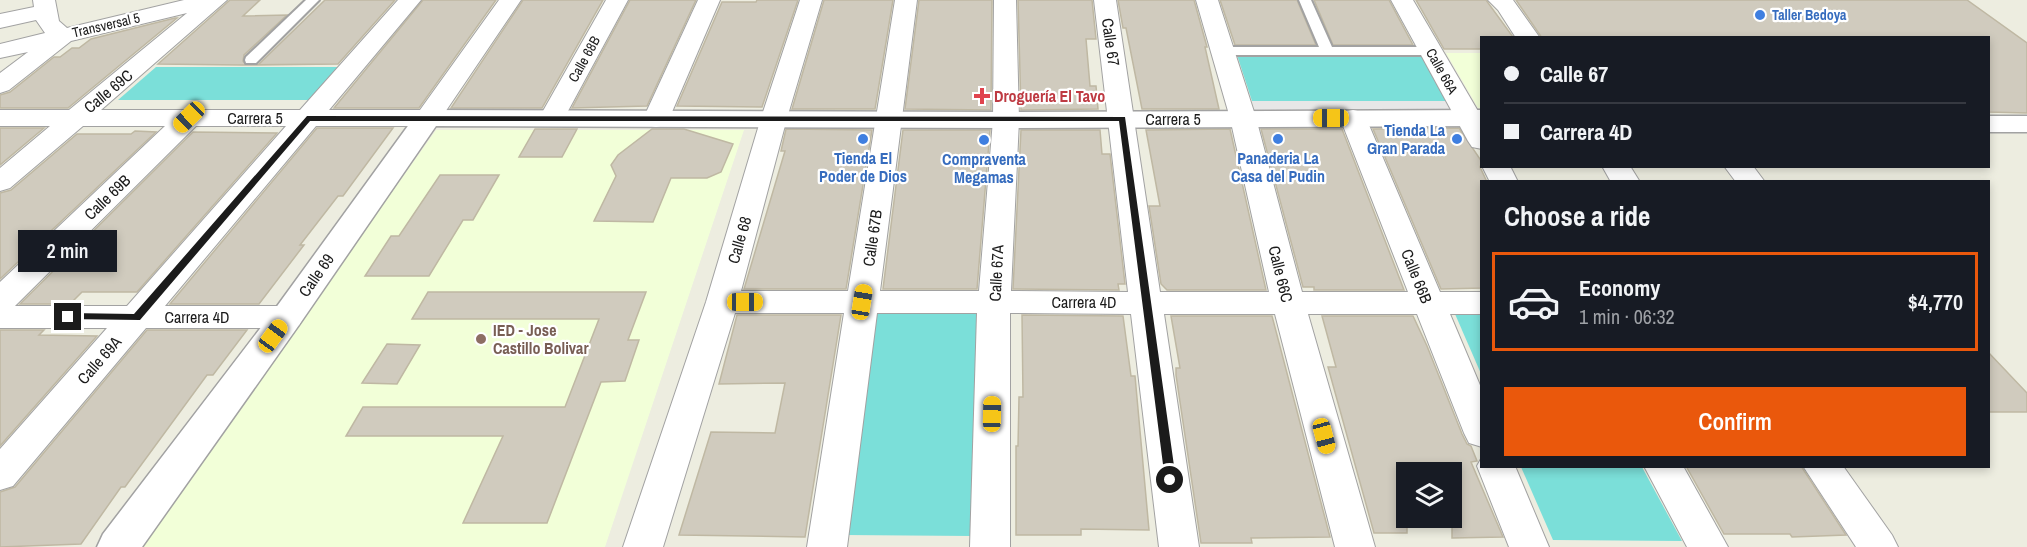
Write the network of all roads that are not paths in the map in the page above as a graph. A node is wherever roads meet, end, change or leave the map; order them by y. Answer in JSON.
{"nodes":[{"id":1,"x":214,"y":0,"type":"edge"},
{"id":2,"x":313,"y":0,"type":"edge"},
{"id":3,"x":410,"y":0,"type":"edge"},
{"id":4,"x":510,"y":0,"type":"edge"},
{"id":5,"x":617,"y":0,"type":"edge"},
{"id":6,"x":709,"y":0,"type":"edge"},
{"id":7,"x":811,"y":0,"type":"edge"},
{"id":8,"x":906,"y":0,"type":"edge"},
{"id":9,"x":1005,"y":0,"type":"edge"},
{"id":10,"x":1105,"y":0,"type":"edge"},
{"id":11,"x":1208,"y":0,"type":"edge"},
{"id":12,"x":1305,"y":0,"type":"edge"},
{"id":13,"x":1402,"y":0,"type":"edge"},
{"id":14,"x":1499,"y":0,"type":"edge"},
{"id":15,"x":49,"y":4,"type":"edge"},
{"id":16,"x":0,"y":21,"type":"edge"},
{"id":17,"x":63,"y":36,"type":"junction"},
{"id":18,"x":1527,"y":36,"type":"edge"},
{"id":19,"x":0,"y":51,"type":"edge"},
{"id":20,"x":1223,"y":51,"type":"junction"},
{"id":21,"x":1327,"y":51,"type":"junction"},
{"id":22,"x":1431,"y":51,"type":"junction"},
{"id":23,"x":251,"y":60,"type":"dead end"},
{"id":24,"x":0,"y":85,"type":"edge"},
{"id":25,"x":77,"y":117,"type":"junction"},
{"id":26,"x":189,"y":117,"type":"junction"},
{"id":27,"x":0,"y":118,"type":"edge"},
{"id":28,"x":307,"y":118,"type":"junction"},
{"id":29,"x":428,"y":118,"type":"junction"},
{"id":30,"x":552,"y":118,"type":"junction"},
{"id":31,"x":656,"y":118,"type":"junction"},
{"id":32,"x":774,"y":118,"type":"junction"},
{"id":33,"x":1243,"y":118,"type":"junction"},
{"id":34,"x":1353,"y":118,"type":"junction"},
{"id":35,"x":889,"y":119,"type":"junction"},
{"id":36,"x":1122,"y":119,"type":"junction"},
{"id":37,"x":1006,"y":120,"type":"junction"},
{"id":38,"x":1990,"y":124,"type":"edge"},
{"id":39,"x":2027,"y":124,"type":"edge"},
{"id":40,"x":1478,"y":126,"type":"edge"},
{"id":41,"x":1740,"y":168,"type":"edge"},
{"id":42,"x":1749,"y":180,"type":"edge"},
{"id":43,"x":0,"y":182,"type":"edge"},
{"id":44,"x":0,"y":302,"type":"edge"},
{"id":45,"x":722,"y":302,"type":"junction"},
{"id":46,"x":862,"y":302,"type":"junction"},
{"id":47,"x":994,"y":302,"type":"junction"},
{"id":48,"x":1147,"y":303,"type":"junction"},
{"id":49,"x":1288,"y":303,"type":"junction"},
{"id":50,"x":1428,"y":303,"type":"junction"},
{"id":51,"x":1480,"y":303,"type":"edge"},
{"id":52,"x":0,"y":317,"type":"edge"},
{"id":53,"x":136,"y":317,"type":"junction"},
{"id":54,"x":287,"y":317,"type":"junction"},
{"id":55,"x":1480,"y":428,"type":"edge"},
{"id":56,"x":1497,"y":468,"type":"edge"},
{"id":57,"x":1664,"y":468,"type":"edge"},
{"id":58,"x":1823,"y":468,"type":"edge"},
{"id":59,"x":0,"y":475,"type":"edge"},
{"id":60,"x":118,"y":547,"type":"edge"},
{"id":61,"x":643,"y":547,"type":"edge"},
{"id":62,"x":827,"y":547,"type":"edge"},
{"id":63,"x":990,"y":547,"type":"edge"},
{"id":64,"x":1179,"y":547,"type":"edge"},
{"id":65,"x":1355,"y":547,"type":"edge"},
{"id":66,"x":1529,"y":547,"type":"edge"},
{"id":67,"x":1708,"y":547,"type":"edge"},
{"id":68,"x":1878,"y":547,"type":"edge"}],
"edges":[{"from":1,"to":17,"type":"street","name":"Transversal 5"},
{"from":1,"to":25,"type":"street","name":"Calle 69C"},
{"from":2,"to":23,"type":"lane"},
{"from":3,"to":28,"type":"street","name":"Calle 69A"},
{"from":4,"to":29,"type":"street","name":"Calle 69"},
{"from":5,"to":30,"type":"street","name":"Calle 68B"},
{"from":6,"to":31,"type":"street"},
{"from":7,"to":32,"type":"street","name":"Calle 68"},
{"from":8,"to":35,"type":"street","name":"Calle 67B"},
{"from":9,"to":37,"type":"street","name":"Calle 67A"},
{"from":10,"to":36,"type":"street","name":"Calle 67"},
{"from":11,"to":20,"type":"street","name":"Calle 66C"},
{"from":12,"to":21,"type":"lane"},
{"from":13,"to":22,"type":"street","name":"Calle 66A"},
{"from":14,"to":18,"type":"street"},
{"from":15,"to":16,"type":"street"},
{"from":15,"to":17,"type":"street"},
{"from":17,"to":19,"type":"street","name":"Transversal 5"},
{"from":17,"to":24,"type":"street"},
{"from":20,"to":21,"type":"lane"},
{"from":20,"to":33,"type":"street","name":"Calle 66C"},
{"from":21,"to":22,"type":"lane"},
{"from":22,"to":40,"type":"street","name":"Calle 66A"},
{"from":25,"to":26,"type":"street","name":"Carrera 5"},
{"from":25,"to":27,"type":"street","name":"Carrera 5"},
{"from":25,"to":43,"type":"street","name":"Calle 69C"},
{"from":26,"to":28,"type":"street","name":"Carrera 5"},
{"from":26,"to":44,"type":"street","name":"Calle 69B"},
{"from":28,"to":29,"type":"street","name":"Carrera 5"},
{"from":28,"to":53,"type":"street","name":"Calle 69A"},
{"from":29,"to":30,"type":"street","name":"Carrera 5"},
{"from":29,"to":54,"type":"street","name":"Calle 69"},
{"from":30,"to":31,"type":"street","name":"Carrera 5"},
{"from":31,"to":32,"type":"street","name":"Carrera 5"},
{"from":32,"to":35,"type":"street","name":"Carrera 5"},
{"from":32,"to":45,"type":"street","name":"Calle 68"},
{"from":33,"to":34,"type":"street","name":"Carrera 5"},
{"from":33,"to":36,"type":"street","name":"Carrera 5"},
{"from":33,"to":49,"type":"street","name":"Calle 66C"},
{"from":34,"to":40,"type":"street","name":"Carrera 5"},
{"from":34,"to":50,"type":"street","name":"Calle 66B"},
{"from":35,"to":37,"type":"street","name":"Carrera 5"},
{"from":35,"to":46,"type":"street","name":"Calle 67B"},
{"from":36,"to":37,"type":"street","name":"Carrera 5"},
{"from":36,"to":48,"type":"street","name":"Calle 67"},
{"from":37,"to":47,"type":"street","name":"Calle 67A"},
{"from":38,"to":39,"type":"street"},
{"from":41,"to":42,"type":"street"},
{"from":45,"to":46,"type":"street","name":"Carrera 4D"},
{"from":45,"to":61,"type":"street","name":"Calle 68"},
{"from":46,"to":47,"type":"street","name":"Carrera 4D"},
{"from":46,"to":62,"type":"street","name":"Calle 67B"},
{"from":47,"to":48,"type":"street","name":"Carrera 4D"},
{"from":47,"to":63,"type":"street","name":"Calle 67A"},
{"from":48,"to":49,"type":"street","name":"Carrera 4D"},
{"from":48,"to":64,"type":"street","name":"Calle 67"},
{"from":49,"to":50,"type":"street","name":"Carrera 4D"},
{"from":49,"to":65,"type":"street","name":"Calle 66C"},
{"from":50,"to":51,"type":"street","name":"Carrera 4D"},
{"from":50,"to":55,"type":"street","name":"Calle 66B"},
{"from":52,"to":53,"type":"street","name":"Carrera 4D"},
{"from":53,"to":54,"type":"street","name":"Carrera 4D"},
{"from":53,"to":59,"type":"street","name":"Calle 69A"},
{"from":54,"to":60,"type":"street","name":"Calle 69"},
{"from":56,"to":66,"type":"street"},
{"from":57,"to":67,"type":"street"},
{"from":58,"to":68,"type":"street"}]}
